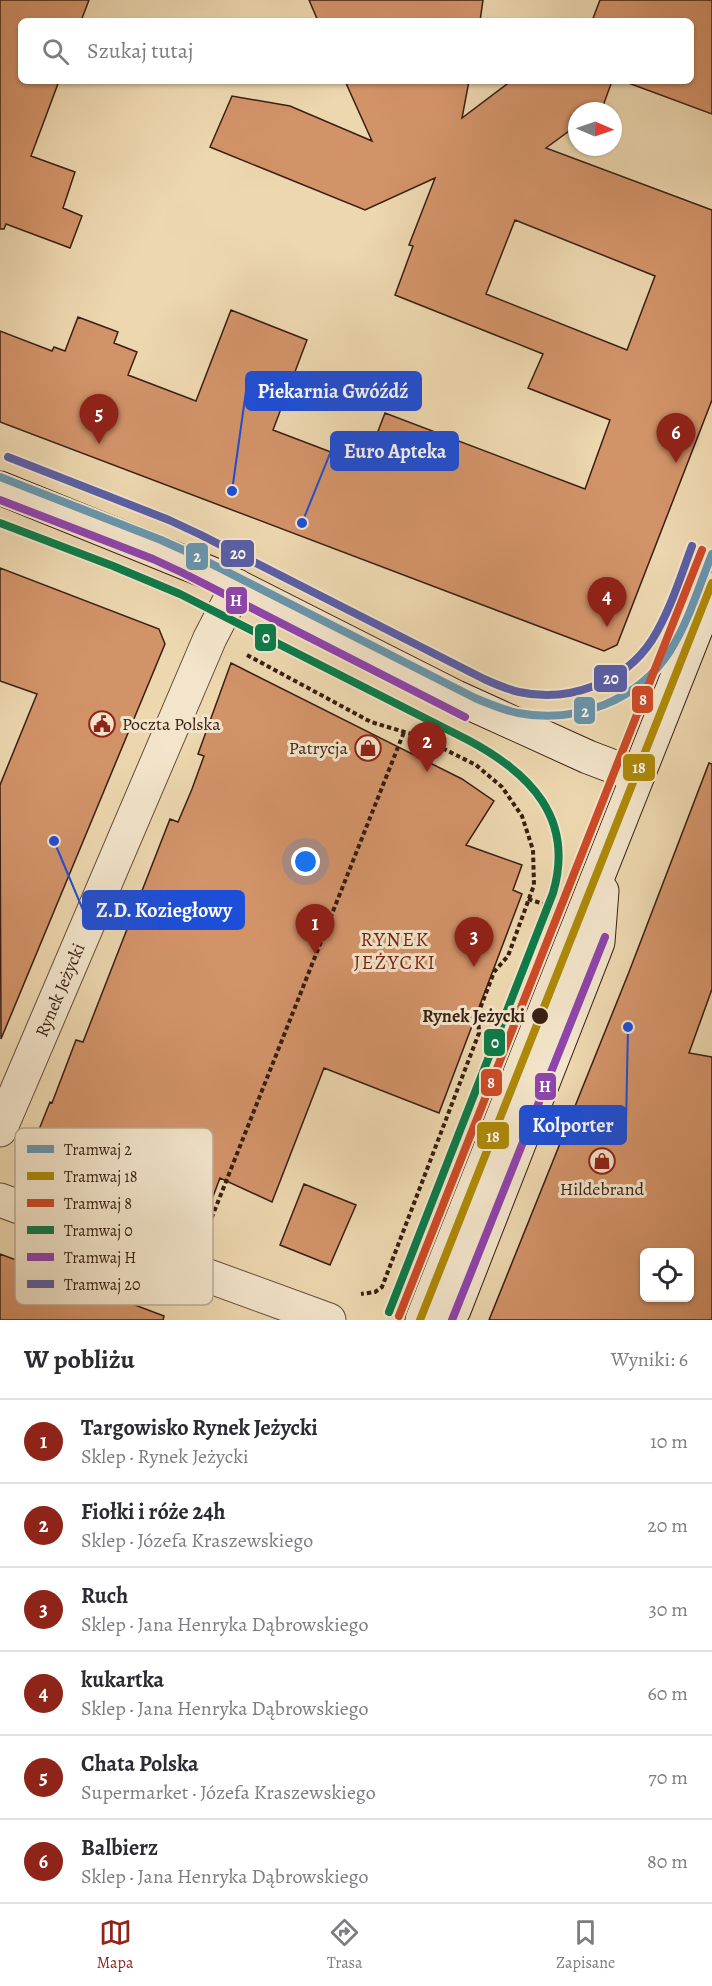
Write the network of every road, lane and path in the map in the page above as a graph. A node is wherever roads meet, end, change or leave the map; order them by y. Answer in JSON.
{"nodes":[{"id":1,"x":0,"y":488,"type":"edge"},
{"id":2,"x":237,"y":586,"type":"junction"},
{"id":3,"x":712,"y":589,"type":"edge"},
{"id":4,"x":243,"y":652,"type":"dead end"},
{"id":5,"x":404,"y":732,"type":"junction"},
{"id":6,"x":436,"y":737,"type":"dead end"},
{"id":7,"x":433,"y":743,"type":"junction"},
{"id":8,"x":638,"y":776,"type":"junction"},
{"id":9,"x":604,"y":862,"type":"junction"},
{"id":10,"x":528,"y":899,"type":"junction"},
{"id":11,"x":545,"y":904,"type":"dead end"},
{"id":12,"x":0,"y":1130,"type":"edge"},
{"id":13,"x":0,"y":1200,"type":"edge"},
{"id":14,"x":15,"y":1205,"type":"edge"},
{"id":15,"x":213,"y":1214,"type":"edge"},
{"id":16,"x":213,"y":1235,"type":"edge"},
{"id":17,"x":217,"y":1237,"type":"dead end"},
{"id":18,"x":213,"y":1278,"type":"edge"},
{"id":19,"x":357,"y":1293,"type":"dead end"},
{"id":20,"x":329,"y":1320,"type":"edge"},
{"id":21,"x":422,"y":1320,"type":"edge"},
{"id":22,"x":446,"y":1320,"type":"edge"}],
"edges":[{"from":1,"to":2,"type":"street"},
{"from":2,"to":8,"type":"street"},
{"from":2,"to":12,"type":"street","name":"Rynek Jeżycki"},
{"from":3,"to":8,"type":"street"},
{"from":4,"to":5,"type":"path"},
{"from":5,"to":7,"type":"path"},
{"from":5,"to":15,"type":"path"},
{"from":6,"to":7,"type":"path"},
{"from":7,"to":10,"type":"path"},
{"from":8,"to":9,"type":"street"},
{"from":9,"to":21,"type":"street"},
{"from":9,"to":22,"type":"street"},
{"from":10,"to":11,"type":"path"},
{"from":10,"to":19,"type":"path"},
{"from":13,"to":14,"type":"street"},
{"from":16,"to":17,"type":"path"},
{"from":18,"to":20,"type":"street"}]}
